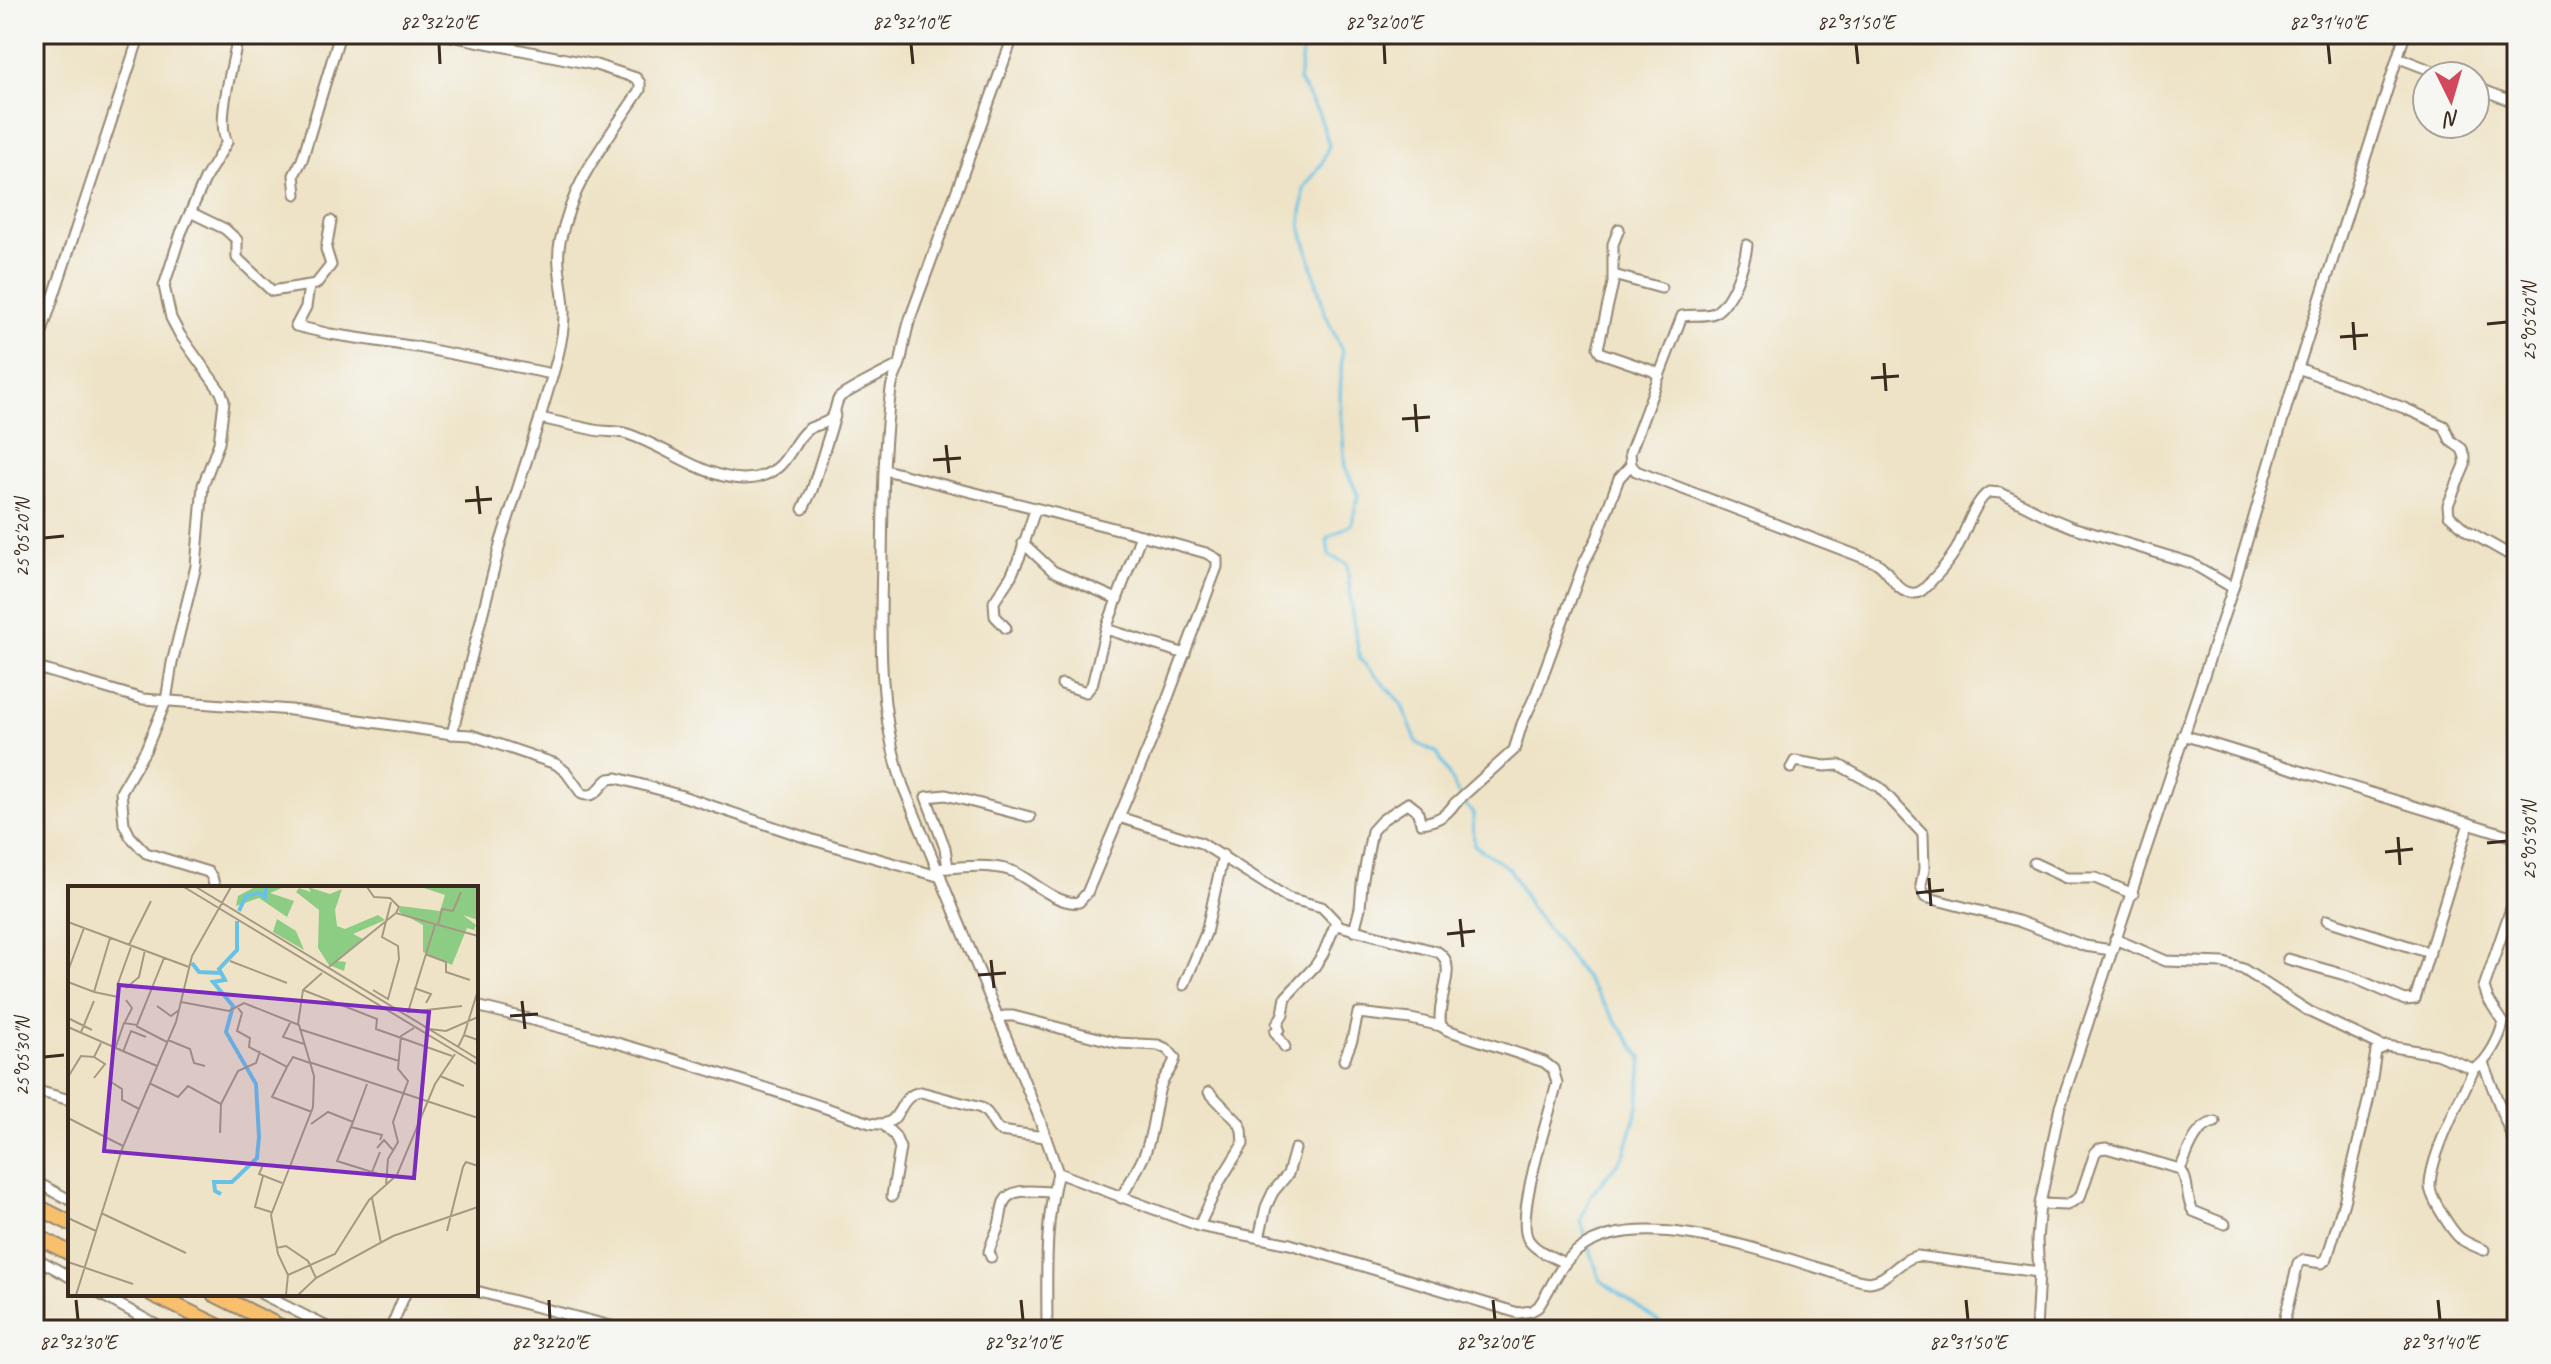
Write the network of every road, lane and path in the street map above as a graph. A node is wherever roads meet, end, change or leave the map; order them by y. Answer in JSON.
{"nodes":[{"id":1,"x":140,"y":34,"type":"edge"},
{"id":2,"x":238,"y":34,"type":"edge"},
{"id":3,"x":340,"y":34,"type":"edge"},
{"id":4,"x":441,"y":34,"type":"edge"},
{"id":5,"x":1014,"y":34,"type":"edge"},
{"id":6,"x":2405,"y":34,"type":"edge"},
{"id":7,"x":2399,"y":58,"type":"junction"},
{"id":8,"x":2411,"y":63,"type":"edge"},
{"id":9,"x":2491,"y":93,"type":"edge"},
{"id":10,"x":2517,"y":103,"type":"edge"},
{"id":11,"x":296,"y":194,"type":"dead end"},
{"id":12,"x":192,"y":213,"type":"junction"},
{"id":13,"x":331,"y":221,"type":"dead end"},
{"id":14,"x":1619,"y":229,"type":"dead end"},
{"id":15,"x":1747,"y":245,"type":"dead end"},
{"id":16,"x":1614,"y":277,"type":"junction"},
{"id":17,"x":309,"y":286,"type":"junction"},
{"id":18,"x":1661,"y":288,"type":"dead end"},
{"id":19,"x":34,"y":356,"type":"edge"},
{"id":20,"x":900,"y":365,"type":"junction"},
{"id":21,"x":2298,"y":368,"type":"junction"},
{"id":22,"x":552,"y":374,"type":"junction"},
{"id":23,"x":1659,"y":376,"type":"junction"},
{"id":24,"x":836,"y":413,"type":"junction"},
{"id":25,"x":540,"y":418,"type":"junction"},
{"id":26,"x":1631,"y":465,"type":"junction"},
{"id":27,"x":887,"y":470,"type":"junction"},
{"id":28,"x":803,"y":509,"type":"dead end"},
{"id":29,"x":1035,"y":510,"type":"junction"},
{"id":30,"x":1141,"y":535,"type":"junction"},
{"id":31,"x":1023,"y":543,"type":"junction"},
{"id":32,"x":2517,"y":559,"type":"edge"},
{"id":33,"x":2233,"y":588,"type":"junction"},
{"id":34,"x":1117,"y":599,"type":"junction"},
{"id":35,"x":1006,"y":628,"type":"dead end"},
{"id":36,"x":1106,"y":629,"type":"junction"},
{"id":37,"x":1185,"y":654,"type":"junction"},
{"id":38,"x":34,"y":667,"type":"edge"},
{"id":39,"x":1062,"y":684,"type":"dead end"},
{"id":40,"x":166,"y":701,"type":"junction"},
{"id":41,"x":452,"y":734,"type":"junction"},
{"id":42,"x":2183,"y":735,"type":"junction"},
{"id":43,"x":1791,"y":768,"type":"dead end"},
{"id":44,"x":1030,"y":817,"type":"dead end"},
{"id":45,"x":1119,"y":817,"type":"junction"},
{"id":46,"x":2469,"y":823,"type":"junction"},
{"id":47,"x":2517,"y":838,"type":"edge"},
{"id":48,"x":1223,"y":855,"type":"junction"},
{"id":49,"x":2034,"y":863,"type":"dead end"},
{"id":50,"x":948,"y":868,"type":"junction"},
{"id":51,"x":939,"y":873,"type":"junction"},
{"id":52,"x":214,"y":886,"type":"edge"},
{"id":53,"x":2517,"y":891,"type":"edge"},
{"id":54,"x":2133,"y":894,"type":"junction"},
{"id":55,"x":2327,"y":920,"type":"dead end"},
{"id":56,"x":1336,"y":923,"type":"junction"},
{"id":57,"x":1354,"y":931,"type":"junction"},
{"id":58,"x":2115,"y":939,"type":"junction"},
{"id":59,"x":2111,"y":950,"type":"junction"},
{"id":60,"x":2430,"y":953,"type":"junction"},
{"id":61,"x":2288,"y":959,"type":"dead end"},
{"id":62,"x":1184,"y":985,"type":"dead end"},
{"id":63,"x":478,"y":1006,"type":"edge"},
{"id":64,"x":998,"y":1019,"type":"junction"},
{"id":65,"x":1441,"y":1026,"type":"junction"},
{"id":66,"x":2382,"y":1046,"type":"junction"},
{"id":67,"x":1285,"y":1047,"type":"dead end"},
{"id":68,"x":1344,"y":1060,"type":"dead end"},
{"id":69,"x":2483,"y":1063,"type":"junction"},
{"id":70,"x":2474,"y":1069,"type":"junction"},
{"id":71,"x":34,"y":1090,"type":"edge"},
{"id":72,"x":1209,"y":1092,"type":"dead end"},
{"id":73,"x":68,"y":1099,"type":"edge"},
{"id":74,"x":2215,"y":1122,"type":"dead end"},
{"id":75,"x":884,"y":1125,"type":"junction"},
{"id":76,"x":1045,"y":1137,"type":"junction"},
{"id":77,"x":1295,"y":1149,"type":"dead end"},
{"id":78,"x":2517,"y":1150,"type":"edge"},
{"id":79,"x":2180,"y":1169,"type":"junction"},
{"id":80,"x":1058,"y":1173,"type":"junction"},
{"id":81,"x":34,"y":1181,"type":"edge"},
{"id":82,"x":1052,"y":1192,"type":"junction"},
{"id":83,"x":892,"y":1196,"type":"dead end"},
{"id":84,"x":1121,"y":1198,"type":"junction"},
{"id":85,"x":68,"y":1199,"type":"edge"},
{"id":86,"x":2040,"y":1204,"type":"junction"},
{"id":87,"x":34,"y":1205,"type":"edge"},
{"id":88,"x":68,"y":1222,"type":"edge"},
{"id":89,"x":2225,"y":1224,"type":"dead end"},
{"id":90,"x":1199,"y":1226,"type":"junction"},
{"id":91,"x":34,"y":1235,"type":"edge"},
{"id":92,"x":1259,"y":1238,"type":"junction"},
{"id":93,"x":2484,"y":1250,"type":"dead end"},
{"id":94,"x":68,"y":1252,"type":"edge"},
{"id":95,"x":34,"y":1257,"type":"edge"},
{"id":96,"x":991,"y":1257,"type":"dead end"},
{"id":97,"x":1564,"y":1263,"type":"junction"},
{"id":98,"x":2039,"y":1272,"type":"junction"},
{"id":99,"x":68,"y":1276,"type":"edge"},
{"id":100,"x":478,"y":1292,"type":"edge"},
{"id":101,"x":104,"y":1296,"type":"edge"},
{"id":102,"x":156,"y":1296,"type":"edge"},
{"id":103,"x":218,"y":1296,"type":"edge"},
{"id":104,"x":266,"y":1296,"type":"edge"},
{"id":105,"x":404,"y":1296,"type":"edge"},
{"id":106,"x":113,"y":1330,"type":"edge"},
{"id":107,"x":131,"y":1330,"type":"edge"},
{"id":108,"x":165,"y":1330,"type":"edge"},
{"id":109,"x":226,"y":1330,"type":"edge"},
{"id":110,"x":287,"y":1330,"type":"edge"},
{"id":111,"x":333,"y":1330,"type":"edge"},
{"id":112,"x":390,"y":1330,"type":"edge"},
{"id":113,"x":626,"y":1330,"type":"edge"},
{"id":114,"x":1047,"y":1330,"type":"edge"},
{"id":115,"x":2036,"y":1330,"type":"edge"},
{"id":116,"x":2282,"y":1330,"type":"edge"}],
"edges":[{"from":1,"to":19,"type":"street"},
{"from":2,"to":12,"type":"street"},
{"from":3,"to":11,"type":"street"},
{"from":4,"to":22,"type":"street"},
{"from":5,"to":20,"type":"street"},
{"from":6,"to":7,"type":"street"},
{"from":7,"to":8,"type":"street"},
{"from":7,"to":21,"type":"street"},
{"from":9,"to":10,"type":"street"},
{"from":12,"to":17,"type":"street"},
{"from":12,"to":40,"type":"street"},
{"from":13,"to":17,"type":"street"},
{"from":14,"to":16,"type":"street"},
{"from":15,"to":23,"type":"street"},
{"from":16,"to":18,"type":"street"},
{"from":16,"to":23,"type":"street"},
{"from":17,"to":22,"type":"street"},
{"from":20,"to":24,"type":"street"},
{"from":20,"to":27,"type":"street"},
{"from":21,"to":32,"type":"street"},
{"from":21,"to":33,"type":"street"},
{"from":22,"to":25,"type":"street"},
{"from":23,"to":26,"type":"street"},
{"from":24,"to":25,"type":"street"},
{"from":24,"to":28,"type":"street"},
{"from":25,"to":41,"type":"street"},
{"from":26,"to":33,"type":"street"},
{"from":26,"to":57,"type":"street"},
{"from":27,"to":29,"type":"street"},
{"from":27,"to":51,"type":"street"},
{"from":29,"to":30,"type":"street"},
{"from":29,"to":31,"type":"street"},
{"from":30,"to":34,"type":"street"},
{"from":30,"to":37,"type":"street"},
{"from":31,"to":34,"type":"street"},
{"from":31,"to":35,"type":"street"},
{"from":33,"to":42,"type":"street"},
{"from":34,"to":36,"type":"street"},
{"from":36,"to":37,"type":"street"},
{"from":36,"to":39,"type":"street"},
{"from":37,"to":45,"type":"street"},
{"from":38,"to":40,"type":"street"},
{"from":40,"to":41,"type":"street"},
{"from":40,"to":52,"type":"street"},
{"from":41,"to":51,"type":"street"},
{"from":42,"to":46,"type":"street"},
{"from":42,"to":54,"type":"street"},
{"from":43,"to":59,"type":"street"},
{"from":44,"to":50,"type":"street"},
{"from":45,"to":48,"type":"street"},
{"from":45,"to":50,"type":"street"},
{"from":46,"to":47,"type":"street"},
{"from":46,"to":60,"type":"street"},
{"from":48,"to":56,"type":"street"},
{"from":48,"to":62,"type":"street"},
{"from":49,"to":54,"type":"street"},
{"from":50,"to":51,"type":"street"},
{"from":51,"to":64,"type":"street"},
{"from":53,"to":69,"type":"street"},
{"from":54,"to":58,"type":"street"},
{"from":55,"to":60,"type":"street"},
{"from":56,"to":57,"type":"street"},
{"from":56,"to":67,"type":"street"},
{"from":57,"to":65,"type":"street"},
{"from":58,"to":59,"type":"street"},
{"from":58,"to":66,"type":"street"},
{"from":59,"to":86,"type":"street"},
{"from":60,"to":61,"type":"street"},
{"from":63,"to":75,"type":"street"},
{"from":64,"to":76,"type":"street"},
{"from":64,"to":84,"type":"street"},
{"from":65,"to":68,"type":"street"},
{"from":65,"to":97,"type":"street"},
{"from":66,"to":70,"type":"street"},
{"from":66,"to":116,"type":"street"},
{"from":69,"to":70,"type":"street"},
{"from":69,"to":78,"type":"street"},
{"from":70,"to":93,"type":"street"},
{"from":71,"to":73,"type":"street"},
{"from":72,"to":90,"type":"street"},
{"from":74,"to":79,"type":"street"},
{"from":75,"to":76,"type":"street"},
{"from":75,"to":83,"type":"street"},
{"from":76,"to":80,"type":"street"},
{"from":77,"to":92,"type":"street"},
{"from":79,"to":86,"type":"street"},
{"from":79,"to":89,"type":"street"},
{"from":80,"to":82,"type":"street"},
{"from":80,"to":84,"type":"street"},
{"from":81,"to":85,"type":"street"},
{"from":82,"to":96,"type":"street"},
{"from":82,"to":114,"type":"street"},
{"from":84,"to":90,"type":"street"},
{"from":86,"to":98,"type":"street"},
{"from":87,"to":88,"type":"highway"},
{"from":90,"to":92,"type":"street"},
{"from":91,"to":94,"type":"highway"},
{"from":92,"to":97,"type":"street"},
{"from":95,"to":99,"type":"street"},
{"from":97,"to":98,"type":"street"},
{"from":98,"to":115,"type":"street"},
{"from":100,"to":113,"type":"street"},
{"from":101,"to":108,"type":"street"},
{"from":102,"to":109,"type":"highway"},
{"from":103,"to":110,"type":"highway"},
{"from":104,"to":111,"type":"street"},
{"from":105,"to":112,"type":"street"},
{"from":106,"to":107,"type":"street"}]}
